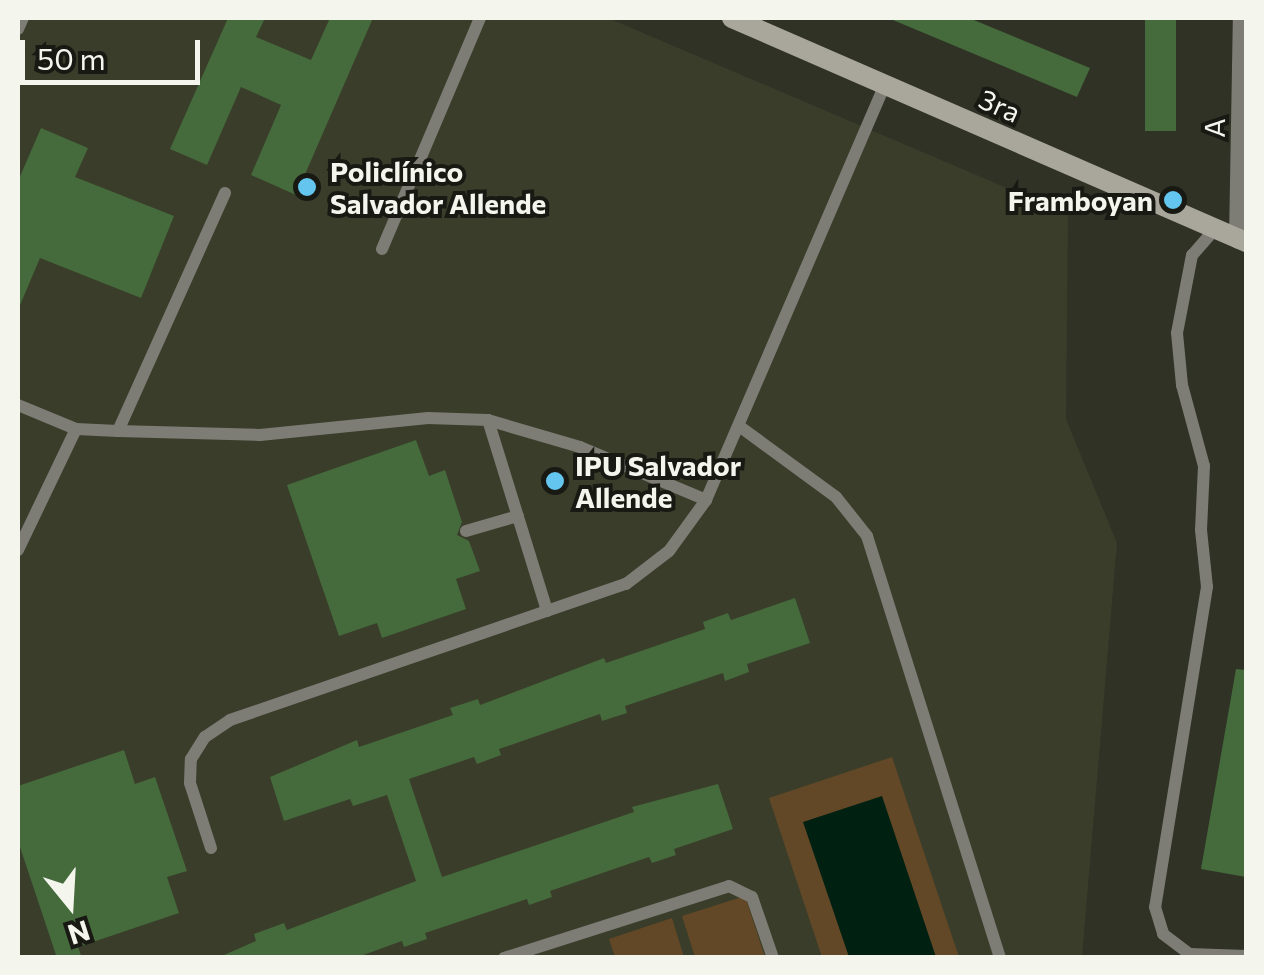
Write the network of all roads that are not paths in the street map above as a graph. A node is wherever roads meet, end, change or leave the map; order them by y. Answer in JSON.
{"nodes":[{"id":1,"x":23,"y":18,"type":"edge"},
{"id":2,"x":480,"y":18,"type":"edge"},
{"id":3,"x":732,"y":18,"type":"edge"},
{"id":4,"x":1243,"y":18,"type":"edge"},
{"id":5,"x":18,"y":29,"type":"edge"},
{"id":6,"x":885,"y":84,"type":"junction"},
{"id":7,"x":225,"y":193,"type":"dead end"},
{"id":8,"x":1215,"y":229,"type":"junction"},
{"id":9,"x":1243,"y":240,"type":"edge"},
{"id":10,"x":382,"y":249,"type":"dead end"},
{"id":11,"x":18,"y":405,"type":"edge"},
{"id":12,"x":488,"y":420,"type":"junction"},
{"id":13,"x":740,"y":426,"type":"junction"},
{"id":14,"x":76,"y":429,"type":"junction"},
{"id":15,"x":118,"y":431,"type":"junction"},
{"id":16,"x":706,"y":500,"type":"junction"},
{"id":17,"x":518,"y":516,"type":"junction"},
{"id":18,"x":466,"y":531,"type":"dead end"},
{"id":19,"x":18,"y":550,"type":"edge"},
{"id":20,"x":548,"y":611,"type":"junction"},
{"id":21,"x":211,"y":848,"type":"dead end"},
{"id":22,"x":1246,"y":956,"type":"edge"},
{"id":23,"x":504,"y":958,"type":"edge"},
{"id":24,"x":772,"y":958,"type":"edge"},
{"id":25,"x":1000,"y":958,"type":"edge"}],
"edges":[{"from":1,"to":5,"type":"lane"},
{"from":2,"to":10,"type":"lane"},
{"from":3,"to":6,"type":"street","name":"3ra"},
{"from":4,"to":9,"type":"street","name":"A"},
{"from":6,"to":8,"type":"street","name":"3ra"},
{"from":6,"to":13,"type":"lane"},
{"from":7,"to":15,"type":"lane"},
{"from":8,"to":9,"type":"street","name":"3ra"},
{"from":8,"to":22,"type":"lane"},
{"from":11,"to":14,"type":"lane"},
{"from":12,"to":15,"type":"lane"},
{"from":12,"to":16,"type":"lane"},
{"from":12,"to":17,"type":"lane"},
{"from":13,"to":16,"type":"lane"},
{"from":13,"to":25,"type":"lane"},
{"from":14,"to":15,"type":"lane"},
{"from":14,"to":19,"type":"lane"},
{"from":16,"to":20,"type":"lane"},
{"from":17,"to":18,"type":"lane"},
{"from":17,"to":20,"type":"lane"},
{"from":20,"to":21,"type":"lane"},
{"from":23,"to":24,"type":"lane"}]}
